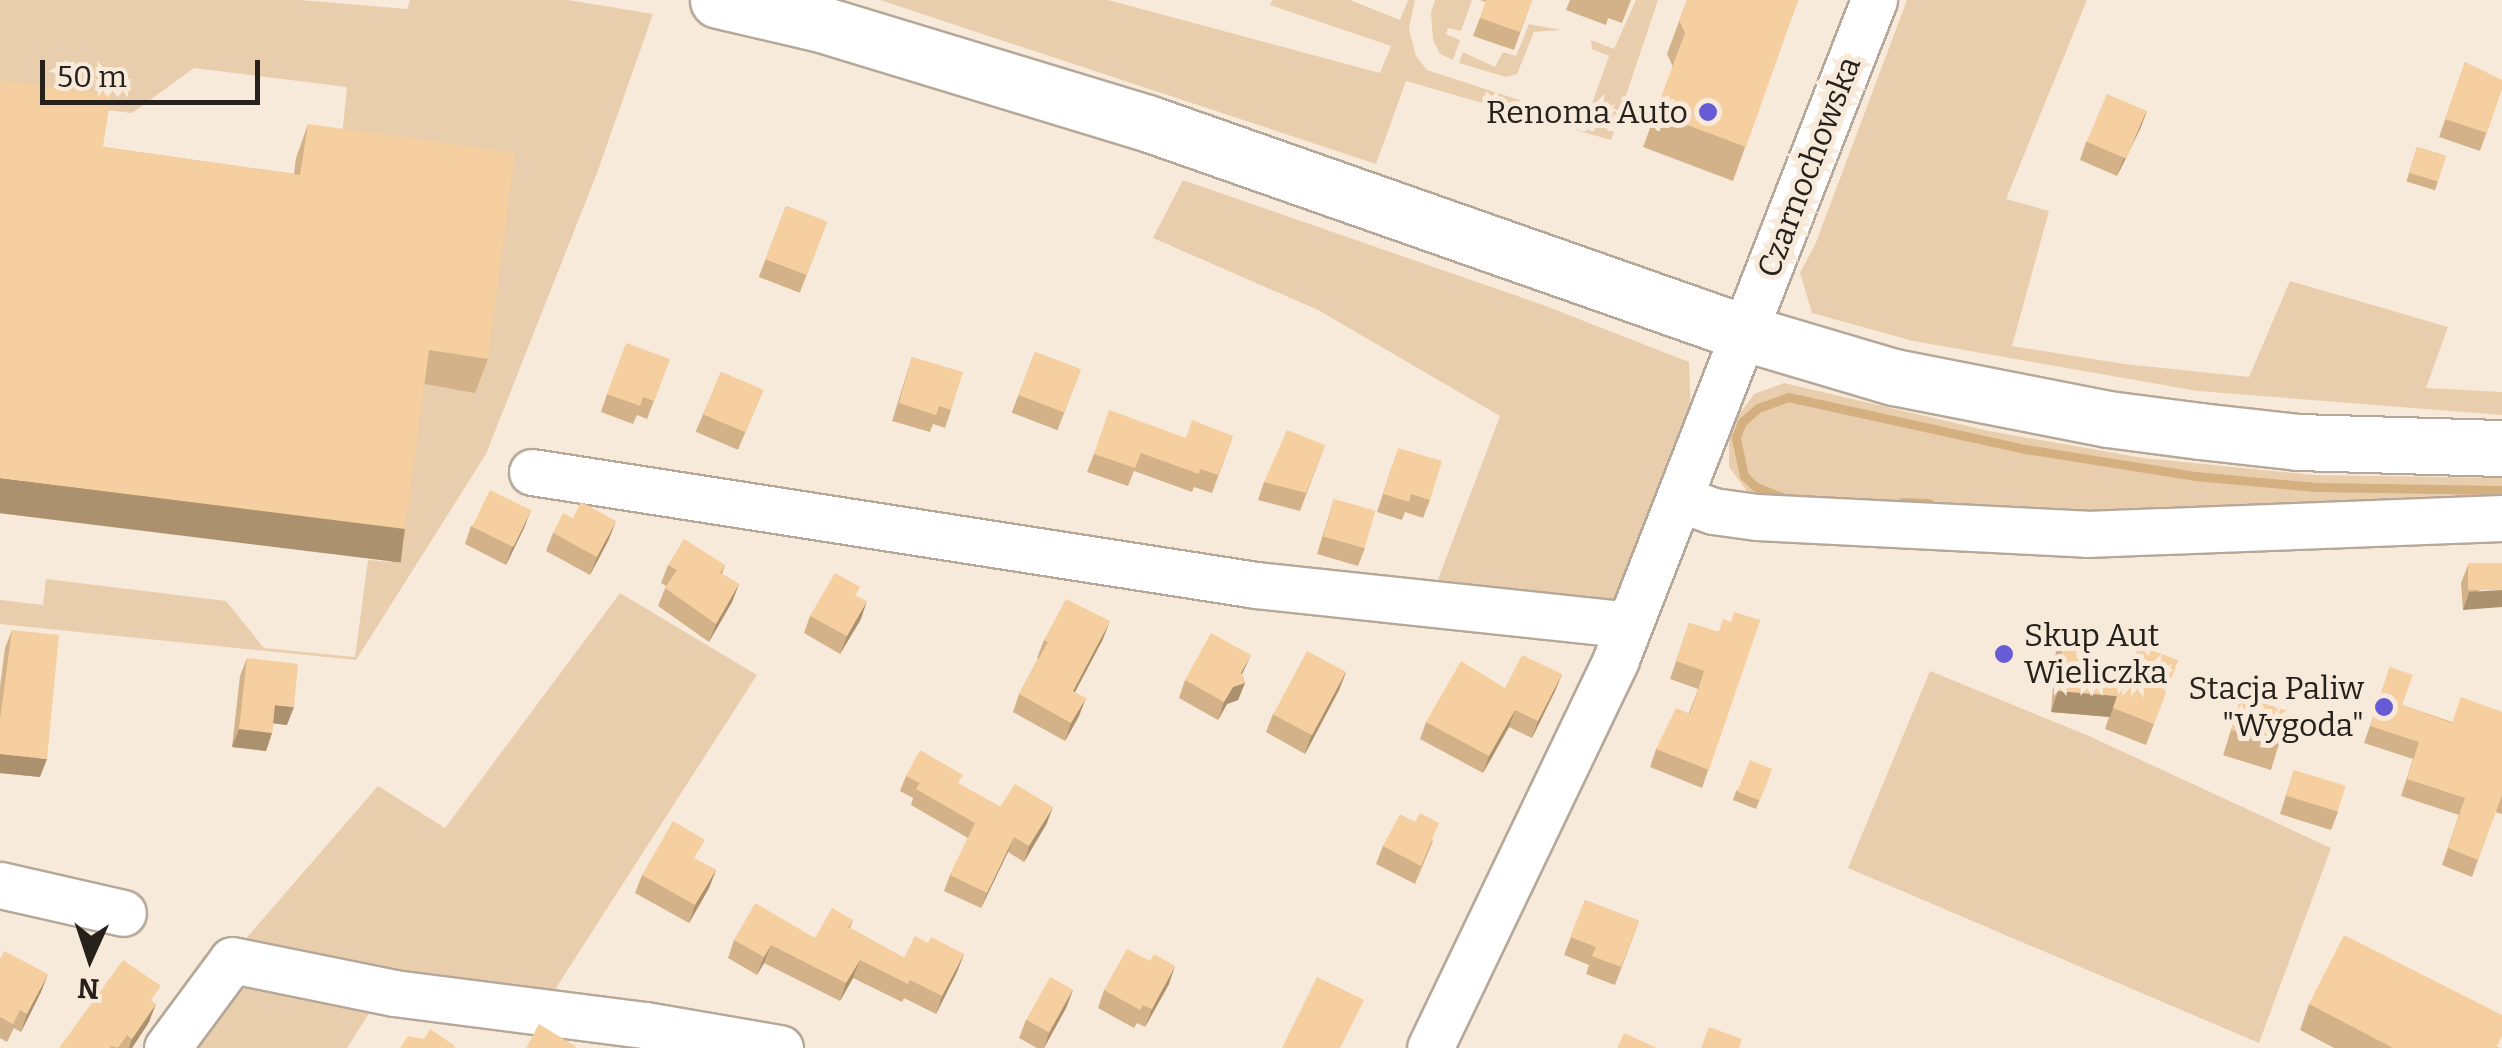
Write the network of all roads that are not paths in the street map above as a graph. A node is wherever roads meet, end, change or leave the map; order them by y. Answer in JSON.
{"nodes":[{"id":1,"x":718,"y":0,"type":"edge"},
{"id":2,"x":1874,"y":0,"type":"edge"},
{"id":3,"x":1745,"y":333,"type":"junction"},
{"id":4,"x":2502,"y":448,"type":"edge"},
{"id":5,"x":532,"y":472,"type":"dead end"},
{"id":6,"x":1680,"y":499,"type":"junction"},
{"id":7,"x":2502,"y":518,"type":"edge"},
{"id":8,"x":1629,"y":626,"type":"junction"},
{"id":9,"x":0,"y":884,"type":"edge"},
{"id":10,"x":122,"y":913,"type":"dead end"},
{"id":11,"x":167,"y":1048,"type":"edge"},
{"id":12,"x":780,"y":1048,"type":"edge"},
{"id":13,"x":1430,"y":1048,"type":"edge"}],
"edges":[{"from":1,"to":3,"type":"main road"},
{"from":2,"to":3,"type":"street","name":"Czarnochowska"},
{"from":3,"to":4,"type":"main road"},
{"from":3,"to":6,"type":"street","name":"Czarnochowska"},
{"from":5,"to":8,"type":"street"},
{"from":6,"to":7,"type":"street"},
{"from":6,"to":8,"type":"street","name":"Czarnochowska"},
{"from":8,"to":13,"type":"street","name":"Czarnochowska"},
{"from":9,"to":10,"type":"street"},
{"from":11,"to":12,"type":"street"}]}
